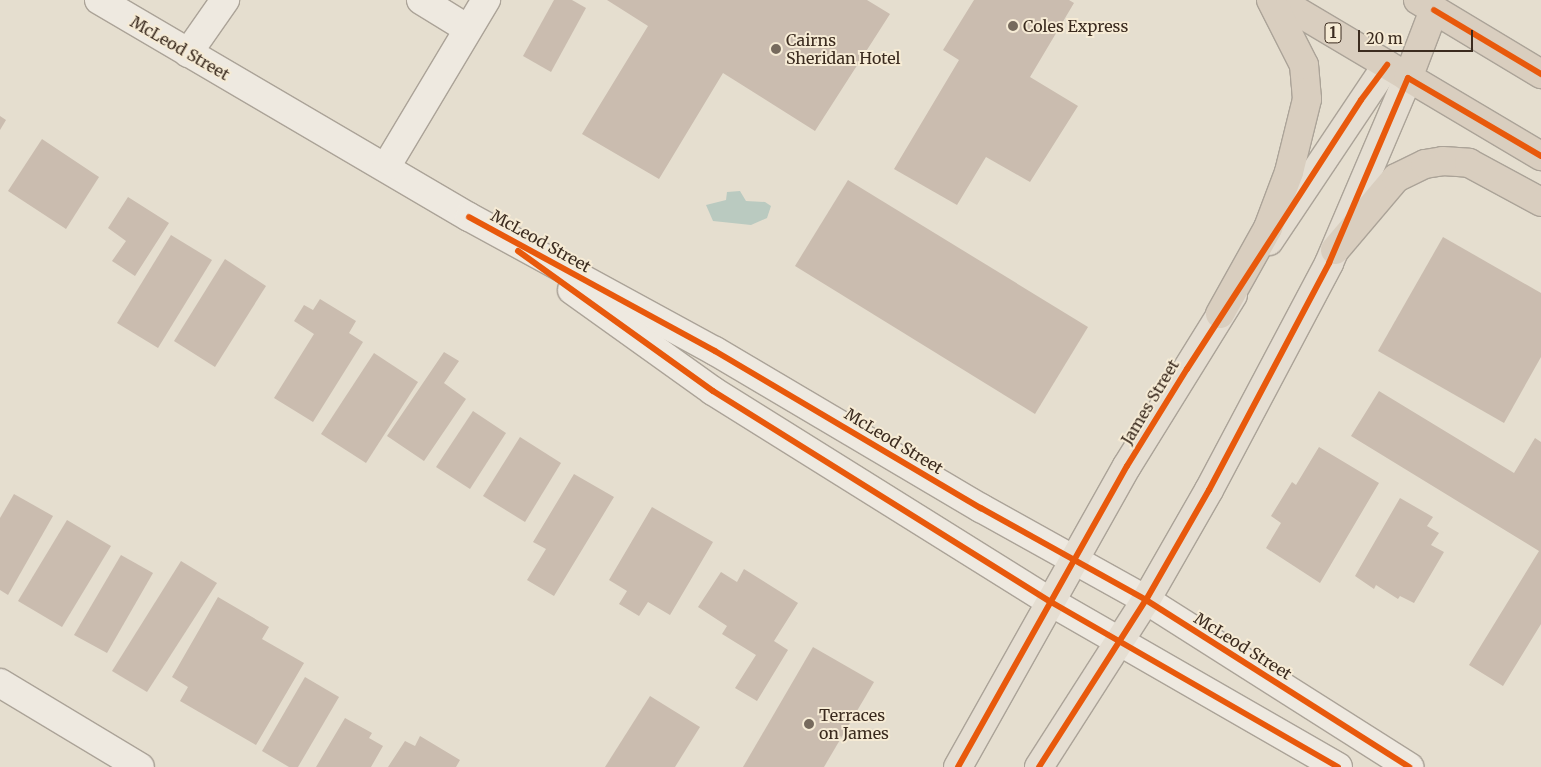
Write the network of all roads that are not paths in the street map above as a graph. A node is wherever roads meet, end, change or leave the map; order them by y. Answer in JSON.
{"nodes":[{"id":1,"x":99,"y":0,"type":"edge"},
{"id":2,"x":225,"y":0,"type":"edge"},
{"id":3,"x":421,"y":0,"type":"edge"},
{"id":4,"x":486,"y":0,"type":"edge"},
{"id":5,"x":1271,"y":0,"type":"edge"},
{"id":6,"x":1278,"y":0,"type":"edge"},
{"id":7,"x":1426,"y":5,"type":"edge"},
{"id":8,"x":468,"y":30,"type":"junction"},
{"id":9,"x":188,"y":52,"type":"junction"},
{"id":10,"x":1398,"y":72,"type":"junction"},
{"id":11,"x":1541,"y":74,"type":"edge"},
{"id":12,"x":1541,"y":156,"type":"edge"},
{"id":13,"x":386,"y":167,"type":"junction"},
{"id":14,"x":1541,"y":202,"type":"edge"},
{"id":15,"x":469,"y":217,"type":"junction"},
{"id":16,"x":1335,"y":250,"type":"junction"},
{"id":17,"x":1220,"y":314,"type":"junction"},
{"id":18,"x":1076,"y":560,"type":"junction"},
{"id":19,"x":1146,"y":600,"type":"junction"},
{"id":20,"x":1051,"y":602,"type":"junction"},
{"id":21,"x":1121,"y":642,"type":"junction"},
{"id":22,"x":0,"y":683,"type":"edge"},
{"id":23,"x":140,"y":767,"type":"edge"},
{"id":24,"x":958,"y":767,"type":"edge"},
{"id":25,"x":1039,"y":767,"type":"edge"},
{"id":26,"x":1338,"y":767,"type":"edge"},
{"id":27,"x":1409,"y":767,"type":"edge"}],
"edges":[{"from":1,"to":9,"type":"street","name":"McLeod Street"},
{"from":2,"to":9,"type":"street"},
{"from":3,"to":8,"type":"street"},
{"from":4,"to":8,"type":"street"},
{"from":5,"to":17,"type":"highway"},
{"from":6,"to":10,"type":"highway","number":"1"},
{"from":7,"to":10,"type":"highway"},
{"from":7,"to":11,"type":"highway"},
{"from":8,"to":13,"type":"street"},
{"from":9,"to":13,"type":"street","name":"McLeod Street"},
{"from":10,"to":12,"type":"highway","number":"1"},
{"from":10,"to":16,"type":"main road"},
{"from":10,"to":17,"type":"main road","name":"James Street"},
{"from":13,"to":15,"type":"street","name":"McLeod Street"},
{"from":14,"to":16,"type":"highway"},
{"from":15,"to":18,"type":"street","name":"McLeod Street"},
{"from":15,"to":20,"type":"street","name":"McLeod Street"},
{"from":16,"to":19,"type":"main road"},
{"from":17,"to":18,"type":"main road","name":"James Street"},
{"from":18,"to":19,"type":"street","name":"McLeod Street"},
{"from":18,"to":20,"type":"main road","name":"James Street"},
{"from":19,"to":21,"type":"main road"},
{"from":19,"to":27,"type":"street","name":"McLeod Street"},
{"from":20,"to":21,"type":"street","name":"McLeod Street"},
{"from":20,"to":24,"type":"main road","name":"James Street"},
{"from":21,"to":25,"type":"main road"},
{"from":21,"to":26,"type":"street","name":"McLeod Street"},
{"from":22,"to":23,"type":"street"}]}
